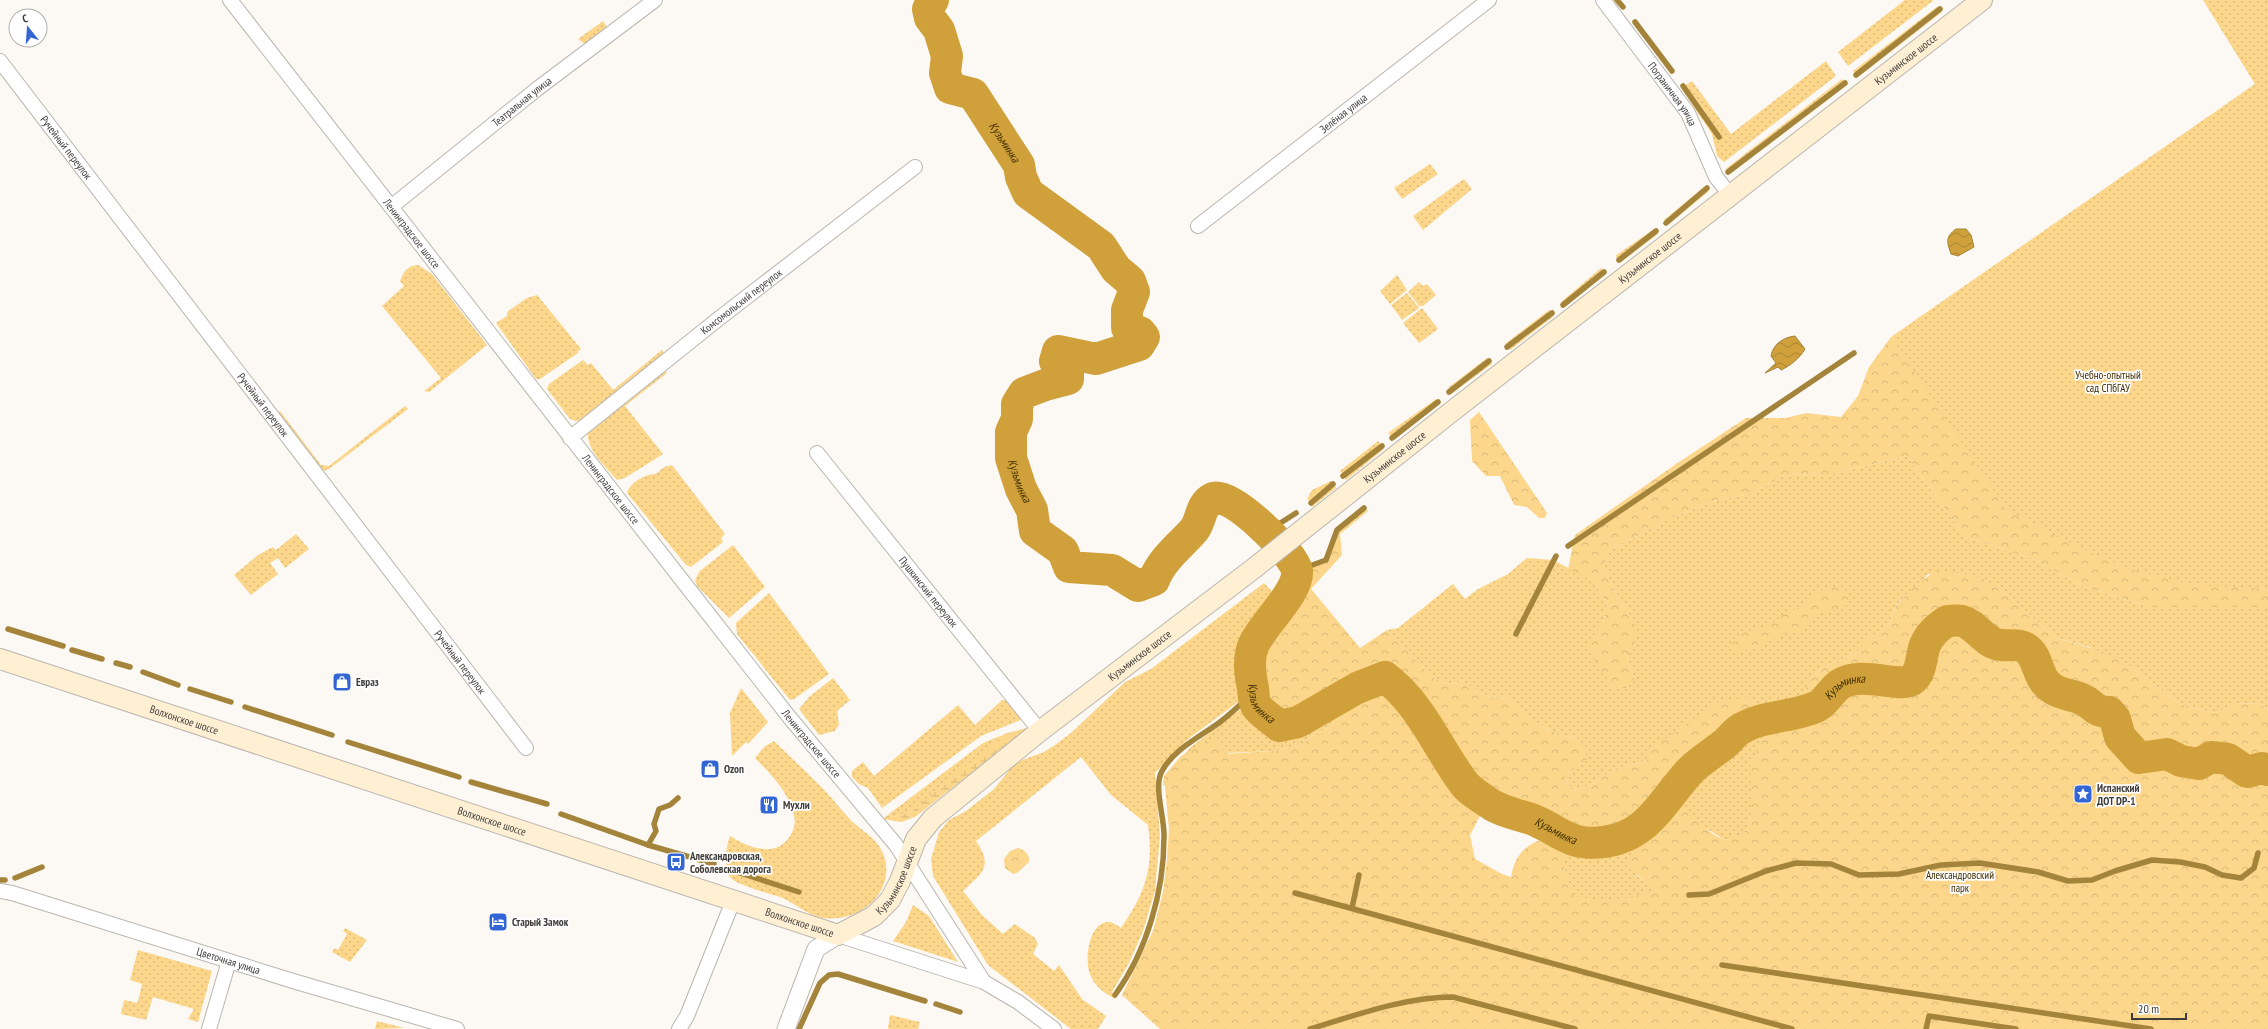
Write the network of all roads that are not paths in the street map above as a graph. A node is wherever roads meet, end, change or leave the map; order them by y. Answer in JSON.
{"nodes":[{"id":1,"x":230,"y":0,"type":"edge"},
{"id":2,"x":655,"y":0,"type":"edge"},
{"id":3,"x":1489,"y":0,"type":"edge"},
{"id":4,"x":1603,"y":0,"type":"edge"},
{"id":5,"x":1982,"y":0,"type":"edge"},
{"id":6,"x":0,"y":61,"type":"edge"},
{"id":7,"x":915,"y":167,"type":"dead end"},
{"id":8,"x":1730,"y":194,"type":"junction"},
{"id":9,"x":391,"y":207,"type":"junction"},
{"id":10,"x":1198,"y":226,"type":"dead end"},
{"id":11,"x":570,"y":438,"type":"junction"},
{"id":12,"x":817,"y":453,"type":"dead end"},
{"id":13,"x":0,"y":659,"type":"edge"},
{"id":14,"x":1040,"y":731,"type":"junction"},
{"id":15,"x":526,"y":748,"type":"dead end"},
{"id":16,"x":906,"y":861,"type":"junction"},
{"id":17,"x":0,"y":891,"type":"edge"},
{"id":18,"x":733,"y":901,"type":"junction"},
{"id":19,"x":838,"y":935,"type":"junction"},
{"id":20,"x":229,"y":961,"type":"junction"},
{"id":21,"x":984,"y":982,"type":"junction"},
{"id":22,"x":209,"y":1029,"type":"edge"},
{"id":23,"x":457,"y":1029,"type":"edge"},
{"id":24,"x":679,"y":1029,"type":"edge"},
{"id":25,"x":786,"y":1029,"type":"edge"},
{"id":26,"x":1054,"y":1029,"type":"edge"}],
"edges":[{"from":1,"to":9,"type":"street","name":"Ленинградское шоссе"},
{"from":2,"to":9,"type":"street","name":"Театральная улица"},
{"from":3,"to":10,"type":"street","name":"Зелёная улица"},
{"from":4,"to":8,"type":"street","name":"Пограничная улица"},
{"from":5,"to":8,"type":"main road","name":"Кузьминское шоссе"},
{"from":6,"to":15,"type":"street","name":"Ручейный переулок"},
{"from":7,"to":11,"type":"street","name":"Комсомольский переулок"},
{"from":8,"to":14,"type":"main road","name":"Кузьминское шоссе"},
{"from":9,"to":11,"type":"street","name":"Ленинградское шоссе"},
{"from":11,"to":16,"type":"street","name":"Ленинградское шоссе"},
{"from":12,"to":14,"type":"street","name":"Пушкинский переулок"},
{"from":13,"to":18,"type":"main road","name":"Волхонское шоссе"},
{"from":14,"to":16,"type":"main road","name":"Кузьминское шоссе"},
{"from":16,"to":19,"type":"main road","name":"Кузьминское шоссе"},
{"from":16,"to":21,"type":"street","name":"Ленинградское шоссе"},
{"from":17,"to":20,"type":"street","name":"Цветочная улица"},
{"from":18,"to":19,"type":"main road","name":"Волхонское шоссе"},
{"from":18,"to":24,"type":"street"},
{"from":19,"to":21,"type":"street","name":"Волхонское шоссе"},
{"from":19,"to":25,"type":"street"},
{"from":20,"to":22,"type":"street"},
{"from":20,"to":23,"type":"street","name":"Цветочная улица"},
{"from":21,"to":26,"type":"street"}]}
